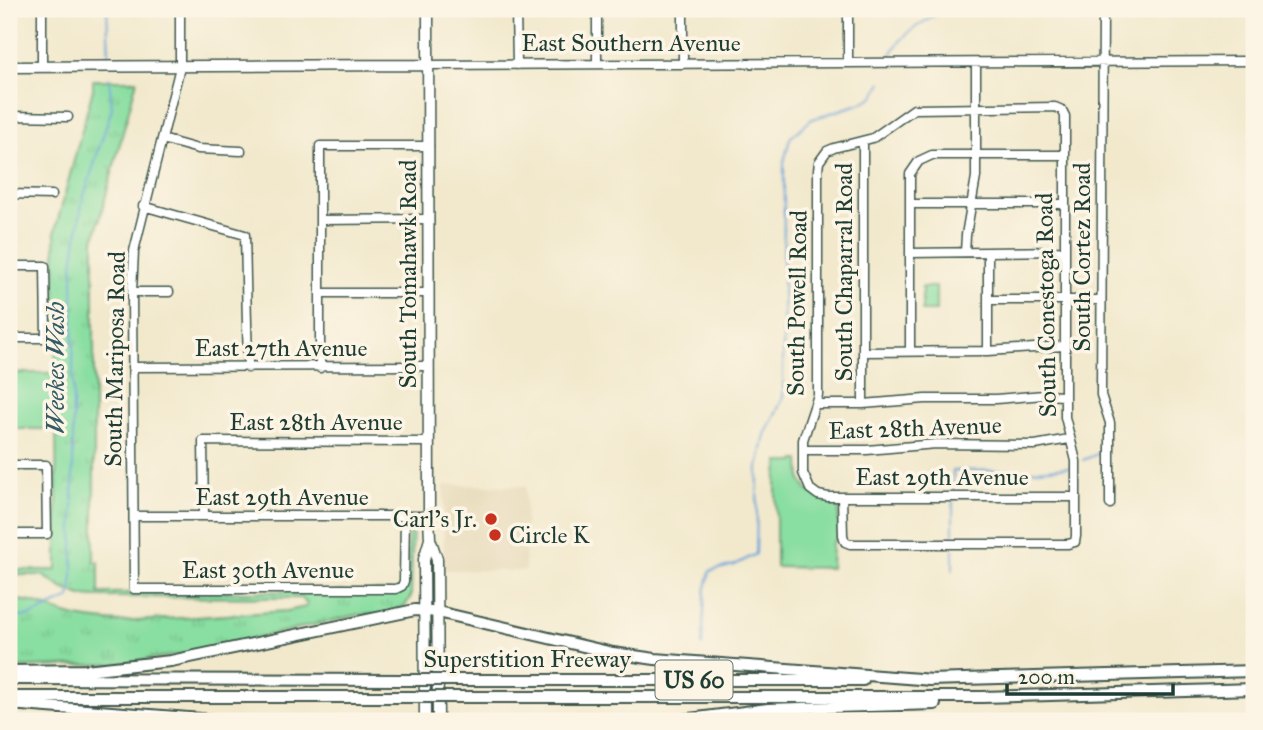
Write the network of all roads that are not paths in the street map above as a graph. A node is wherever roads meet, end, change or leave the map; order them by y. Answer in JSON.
{"nodes":[{"id":1,"x":42,"y":9,"type":"edge"},
{"id":2,"x":180,"y":9,"type":"edge"},
{"id":3,"x":428,"y":9,"type":"edge"},
{"id":4,"x":516,"y":9,"type":"edge"},
{"id":5,"x":597,"y":9,"type":"edge"},
{"id":6,"x":683,"y":9,"type":"edge"},
{"id":7,"x":848,"y":9,"type":"edge"},
{"id":8,"x":1103,"y":9,"type":"edge"},
{"id":9,"x":1254,"y":61,"type":"edge"},
{"id":10,"x":1102,"y":62,"type":"junction"},
{"id":11,"x":848,"y":63,"type":"junction"},
{"id":12,"x":976,"y":63,"type":"junction"},
{"id":13,"x":597,"y":64,"type":"junction"},
{"id":14,"x":683,"y":64,"type":"junction"},
{"id":15,"x":428,"y":65,"type":"junction"},
{"id":16,"x":517,"y":65,"type":"junction"},
{"id":17,"x":9,"y":67,"type":"edge"},
{"id":18,"x":42,"y":67,"type":"junction"},
{"id":19,"x":180,"y":67,"type":"junction"},
{"id":20,"x":976,"y":108,"type":"junction"},
{"id":21,"x":9,"y":116,"type":"edge"},
{"id":22,"x":68,"y":117,"type":"dead end"},
{"id":23,"x":162,"y":139,"type":"junction"},
{"id":24,"x":863,"y":141,"type":"junction"},
{"id":25,"x":429,"y":146,"type":"junction"},
{"id":26,"x":241,"y":151,"type":"dead end"},
{"id":27,"x":976,"y":155,"type":"junction"},
{"id":28,"x":1065,"y":155,"type":"junction"},
{"id":29,"x":9,"y":194,"type":"edge"},
{"id":30,"x":52,"y":195,"type":"dead end"},
{"id":31,"x":910,"y":204,"type":"junction"},
{"id":32,"x":972,"y":204,"type":"junction"},
{"id":33,"x":1064,"y":204,"type":"junction"},
{"id":34,"x":143,"y":206,"type":"junction"},
{"id":35,"x":429,"y":219,"type":"junction"},
{"id":36,"x":320,"y":220,"type":"junction"},
{"id":37,"x":1064,"y":251,"type":"junction"},
{"id":38,"x":965,"y":252,"type":"junction"},
{"id":39,"x":988,"y":252,"type":"junction"},
{"id":40,"x":910,"y":253,"type":"junction"},
{"id":41,"x":9,"y":266,"type":"edge"},
{"id":42,"x":132,"y":292,"type":"junction"},
{"id":43,"x":169,"y":292,"type":"dead end"},
{"id":44,"x":320,"y":293,"type":"junction"},
{"id":45,"x":429,"y":293,"type":"junction"},
{"id":46,"x":988,"y":300,"type":"junction"},
{"id":47,"x":1064,"y":300,"type":"junction"},
{"id":48,"x":1100,"y":300,"type":"junction"},
{"id":49,"x":9,"y":338,"type":"edge"},
{"id":50,"x":1064,"y":346,"type":"junction"},
{"id":51,"x":910,"y":351,"type":"junction"},
{"id":52,"x":988,"y":351,"type":"junction"},
{"id":53,"x":863,"y":352,"type":"junction"},
{"id":54,"x":429,"y":366,"type":"junction"},
{"id":55,"x":132,"y":367,"type":"junction"},
{"id":56,"x":248,"y":368,"type":"junction"},
{"id":57,"x":320,"y":368,"type":"junction"},
{"id":58,"x":1064,"y":396,"type":"junction"},
{"id":59,"x":817,"y":404,"type":"junction"},
{"id":60,"x":863,"y":404,"type":"junction"},
{"id":61,"x":1069,"y":439,"type":"junction"},
{"id":62,"x":429,"y":442,"type":"junction"},
{"id":63,"x":803,"y":450,"type":"junction"},
{"id":64,"x":9,"y":465,"type":"edge"},
{"id":65,"x":810,"y":489,"type":"joint"},
{"id":66,"x":1076,"y":496,"type":"junction"},
{"id":67,"x":842,"y":497,"type":"junction"},
{"id":68,"x":1110,"y":504,"type":"dead end"},
{"id":69,"x":134,"y":516,"type":"junction"},
{"id":70,"x":204,"y":516,"type":"junction"},
{"id":71,"x":405,"y":516,"type":"junction"},
{"id":72,"x":429,"y":516,"type":"junction"},
{"id":73,"x":9,"y":534,"type":"edge"},
{"id":74,"x":430,"y":539,"type":"junction"},
{"id":75,"x":134,"y":589,"type":"joint"},
{"id":76,"x":425,"y":611,"type":"junction"},
{"id":77,"x":438,"y":612,"type":"junction"},
{"id":78,"x":1254,"y":665,"type":"edge"},
{"id":79,"x":9,"y":671,"type":"edge"},
{"id":80,"x":1254,"y":671,"type":"edge"},
{"id":81,"x":1148,"y":676,"type":"junction"},
{"id":82,"x":9,"y":679,"type":"edge"},
{"id":83,"x":933,"y":680,"type":"junction"},
{"id":84,"x":1252,"y":689,"type":"edge"},
{"id":85,"x":1078,"y":695,"type":"junction"},
{"id":86,"x":9,"y":697,"type":"edge"},
{"id":87,"x":9,"y":704,"type":"edge"},
{"id":88,"x":227,"y":721,"type":"edge"},
{"id":89,"x":425,"y":721,"type":"edge"},
{"id":90,"x":438,"y":721,"type":"edge"},
{"id":91,"x":674,"y":721,"type":"edge"}],
"edges":[{"from":1,"to":18,"type":"street"},
{"from":2,"to":19,"type":"street","name":"South Mariposa Road"},
{"from":3,"to":15,"type":"main road","name":"South Tomahawk Road"},
{"from":4,"to":16,"type":"street"},
{"from":5,"to":13,"type":"street"},
{"from":6,"to":14,"type":"street"},
{"from":7,"to":11,"type":"street"},
{"from":8,"to":10,"type":"street","name":"South Cortez Road"},
{"from":9,"to":10,"type":"street","name":"East Southern Avenue"},
{"from":10,"to":12,"type":"street","name":"East Southern Avenue"},
{"from":10,"to":48,"type":"street","name":"South Cortez Road"},
{"from":11,"to":12,"type":"street","name":"East Southern Avenue"},
{"from":11,"to":14,"type":"street","name":"East Southern Avenue"},
{"from":12,"to":20,"type":"street"},
{"from":13,"to":14,"type":"street","name":"East Southern Avenue"},
{"from":13,"to":16,"type":"street","name":"East Southern Avenue"},
{"from":15,"to":16,"type":"street","name":"East Southern Avenue"},
{"from":15,"to":19,"type":"main road","name":"East Southern Avenue"},
{"from":15,"to":25,"type":"main road","name":"South Tomahawk Road"},
{"from":17,"to":18,"type":"main road","name":"East Southern Avenue"},
{"from":18,"to":19,"type":"main road","name":"East Southern Avenue"},
{"from":19,"to":23,"type":"street","name":"South Mariposa Road"},
{"from":20,"to":24,"type":"street"},
{"from":20,"to":27,"type":"street"},
{"from":20,"to":28,"type":"street","name":"South Conestoga Road"},
{"from":21,"to":22,"type":"street"},
{"from":23,"to":26,"type":"street"},
{"from":23,"to":34,"type":"street","name":"South Mariposa Road"},
{"from":24,"to":53,"type":"street","name":"South Chaparral Road"},
{"from":24,"to":59,"type":"street","name":"South Powell Road"},
{"from":25,"to":35,"type":"main road","name":"South Tomahawk Road"},
{"from":25,"to":36,"type":"street"},
{"from":27,"to":28,"type":"street"},
{"from":27,"to":31,"type":"street"},
{"from":27,"to":32,"type":"street"},
{"from":28,"to":33,"type":"street","name":"South Conestoga Road"},
{"from":29,"to":30,"type":"street"},
{"from":31,"to":32,"type":"street"},
{"from":31,"to":40,"type":"street"},
{"from":32,"to":33,"type":"street"},
{"from":32,"to":38,"type":"street"},
{"from":33,"to":37,"type":"street","name":"South Conestoga Road"},
{"from":34,"to":42,"type":"street","name":"South Mariposa Road"},
{"from":34,"to":56,"type":"street"},
{"from":35,"to":36,"type":"street"},
{"from":35,"to":45,"type":"main road","name":"South Tomahawk Road"},
{"from":36,"to":44,"type":"street"},
{"from":37,"to":39,"type":"street"},
{"from":37,"to":47,"type":"street","name":"South Conestoga Road"},
{"from":38,"to":39,"type":"street"},
{"from":38,"to":40,"type":"street"},
{"from":39,"to":46,"type":"street"},
{"from":40,"to":51,"type":"street"},
{"from":41,"to":49,"type":"street"},
{"from":42,"to":43,"type":"street"},
{"from":42,"to":55,"type":"street","name":"South Mariposa Road"},
{"from":44,"to":45,"type":"street"},
{"from":44,"to":57,"type":"street"},
{"from":45,"to":54,"type":"main road","name":"South Tomahawk Road"},
{"from":46,"to":47,"type":"street"},
{"from":46,"to":52,"type":"street"},
{"from":47,"to":48,"type":"street"},
{"from":47,"to":50,"type":"street","name":"South Conestoga Road"},
{"from":48,"to":68,"type":"street","name":"South Cortez Road"},
{"from":50,"to":52,"type":"street"},
{"from":50,"to":58,"type":"street","name":"South Conestoga Road"},
{"from":51,"to":52,"type":"street"},
{"from":51,"to":53,"type":"street"},
{"from":53,"to":60,"type":"street","name":"South Chaparral Road"},
{"from":54,"to":57,"type":"street","name":"East 27th Avenue"},
{"from":54,"to":62,"type":"main road","name":"South Tomahawk Road"},
{"from":55,"to":56,"type":"street","name":"East 27th Avenue"},
{"from":55,"to":69,"type":"street","name":"South Mariposa Road"},
{"from":56,"to":57,"type":"street","name":"East 27th Avenue"},
{"from":58,"to":60,"type":"street"},
{"from":58,"to":61,"type":"street","name":"South Conestoga Road"},
{"from":59,"to":60,"type":"street"},
{"from":59,"to":63,"type":"street","name":"South Powell Road"},
{"from":61,"to":63,"type":"street","name":"East 28th Avenue"},
{"from":61,"to":66,"type":"street","name":"South Conestoga Road"},
{"from":62,"to":70,"type":"street","name":"East 28th Avenue"},
{"from":62,"to":72,"type":"main road","name":"South Tomahawk Road"},
{"from":63,"to":65,"type":"street","name":"South Powell Road"},
{"from":64,"to":73,"type":"street"},
{"from":65,"to":67,"type":"street","name":"East 29th Avenue"},
{"from":66,"to":67,"type":"street","name":"East 29th Avenue"},
{"from":66,"to":67,"type":"street","name":"South Conestoga Road"},
{"from":69,"to":70,"type":"street","name":"East 29th Avenue"},
{"from":69,"to":75,"type":"street","name":"South Mariposa Road"},
{"from":70,"to":71,"type":"street","name":"East 29th Avenue"},
{"from":71,"to":72,"type":"street","name":"East 29th Avenue"},
{"from":71,"to":75,"type":"street","name":"East 30th Avenue"},
{"from":72,"to":74,"type":"main road","name":"South Tomahawk Road"},
{"from":74,"to":76,"type":"main road","name":"South Tomahawk Road"},
{"from":74,"to":77,"type":"main road","name":"South Tomahawk Road"},
{"from":76,"to":77,"type":"highway"},
{"from":76,"to":79,"type":"highway"},
{"from":76,"to":89,"type":"main road","name":"South Tomahawk Road"},
{"from":77,"to":83,"type":"highway"},
{"from":77,"to":90,"type":"main road","name":"South Tomahawk Road"},
{"from":78,"to":81,"type":"highway"},
{"from":80,"to":81,"type":"highway","name":"Superstition Freeway","number":"US 60"},
{"from":81,"to":83,"type":"highway","name":"Superstition Freeway","number":"US 60"},
{"from":82,"to":83,"type":"highway","name":"Superstition Freeway","number":"US 60","bridge":true},
{"from":84,"to":85,"type":"highway","name":"Superstition Freeway","number":"US 60"},
{"from":85,"to":86,"type":"highway","name":"Superstition Freeway","number":"US 60","bridge":true},
{"from":85,"to":91,"type":"highway"},
{"from":87,"to":88,"type":"highway"}]}
